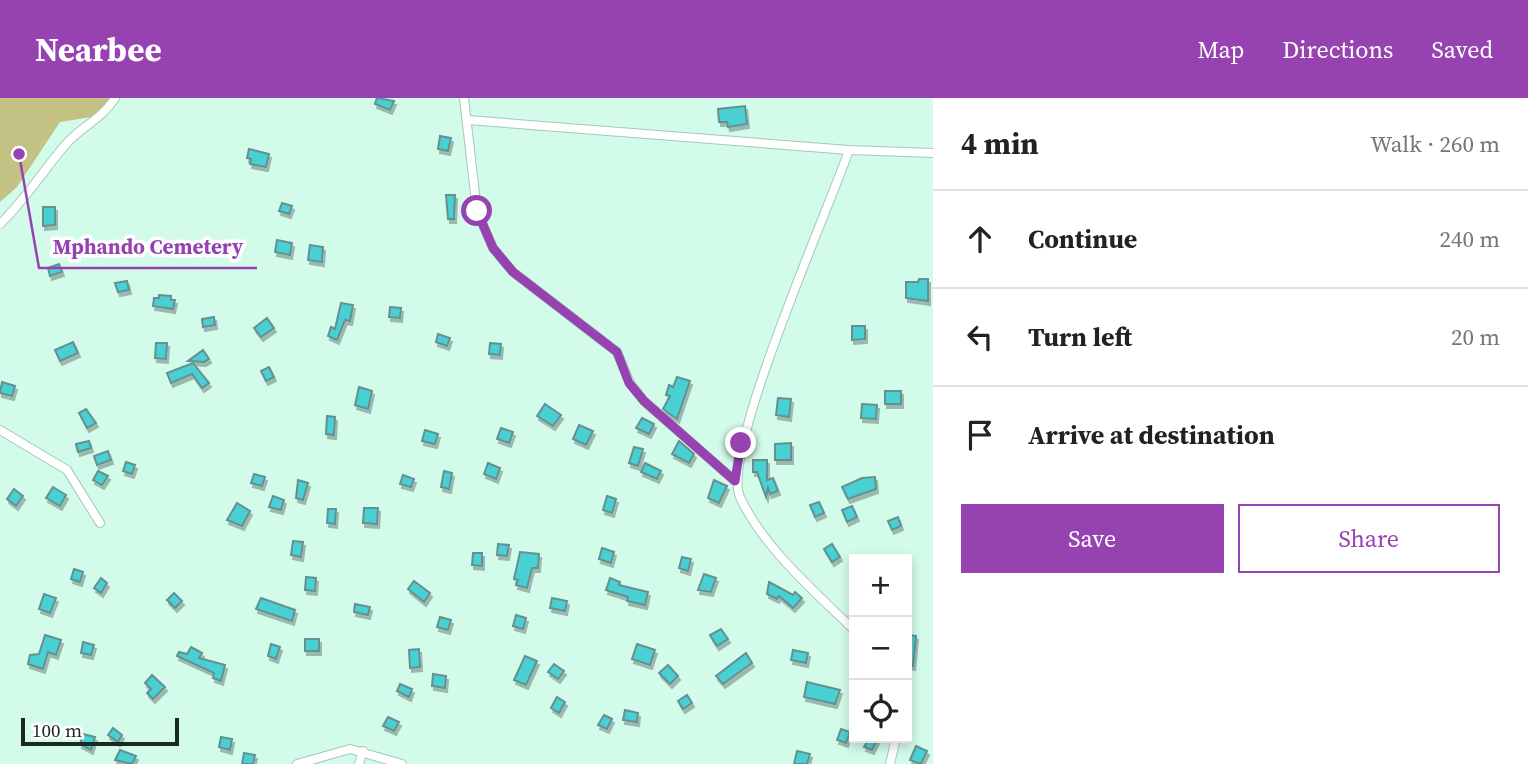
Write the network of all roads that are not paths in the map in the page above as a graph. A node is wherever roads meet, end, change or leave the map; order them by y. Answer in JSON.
{"nodes":[{"id":1,"x":115,"y":98,"type":"edge"},
{"id":2,"x":464,"y":98,"type":"edge"},
{"id":3,"x":468,"y":120,"type":"junction"},
{"id":4,"x":849,"y":150,"type":"junction"},
{"id":5,"x":933,"y":153,"type":"edge"},
{"id":6,"x":0,"y":224,"type":"edge"},
{"id":7,"x":0,"y":430,"type":"edge"},
{"id":8,"x":735,"y":481,"type":"junction"},
{"id":9,"x":100,"y":523,"type":"dead end"},
{"id":10,"x":849,"y":624,"type":"edge"},
{"id":11,"x":895,"y":743,"type":"edge"},
{"id":12,"x":363,"y":751,"type":"junction"},
{"id":13,"x":297,"y":764,"type":"edge"},
{"id":14,"x":359,"y":764,"type":"edge"},
{"id":15,"x":402,"y":764,"type":"edge"},
{"id":16,"x":890,"y":764,"type":"edge"}],
"edges":[{"from":1,"to":6,"type":"street"},
{"from":2,"to":3,"type":"street"},
{"from":3,"to":4,"type":"street"},
{"from":3,"to":8,"type":"street"},
{"from":4,"to":5,"type":"street"},
{"from":4,"to":8,"type":"street"},
{"from":7,"to":9,"type":"street"},
{"from":8,"to":10,"type":"street"},
{"from":11,"to":16,"type":"street"},
{"from":12,"to":13,"type":"street"},
{"from":12,"to":14,"type":"street"},
{"from":12,"to":15,"type":"street"}]}
